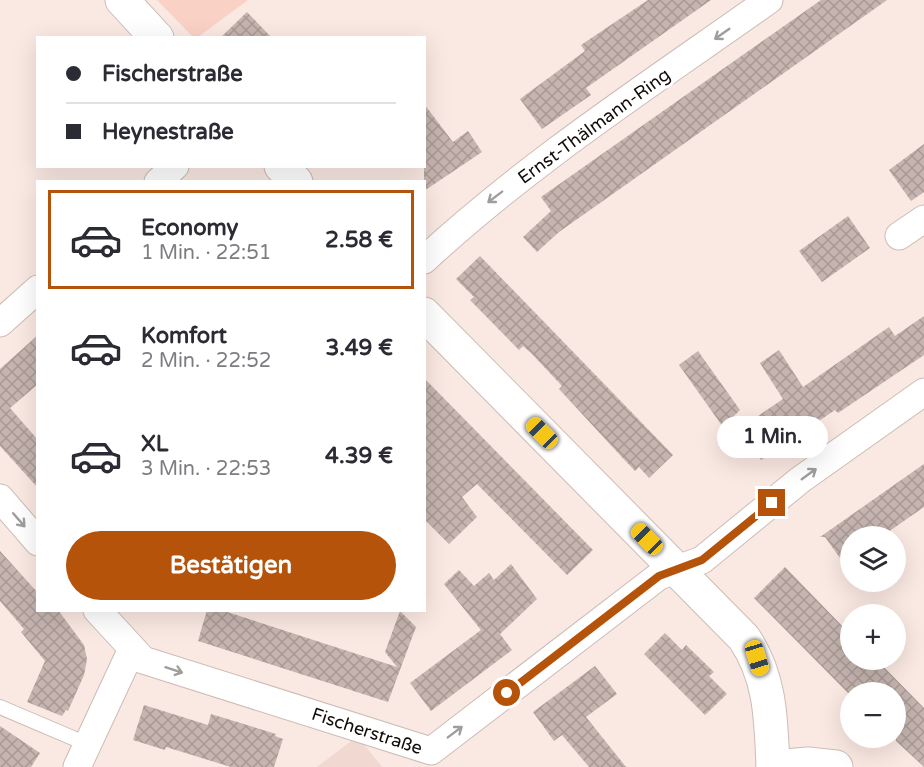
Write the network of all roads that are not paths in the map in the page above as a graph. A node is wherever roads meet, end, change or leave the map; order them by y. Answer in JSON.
{"nodes":[{"id":1,"x":122,"y":0,"type":"edge"},
{"id":2,"x":769,"y":0,"type":"edge"},
{"id":3,"x":155,"y":36,"type":"edge"},
{"id":4,"x":173,"y":168,"type":"edge"},
{"id":5,"x":283,"y":168,"type":"edge"},
{"id":6,"x":160,"y":180,"type":"edge"},
{"id":7,"x":294,"y":180,"type":"edge"},
{"id":8,"x":924,"y":219,"type":"edge"},
{"id":9,"x":899,"y":236,"type":"dead end"},
{"id":10,"x":426,"y":258,"type":"edge"},
{"id":11,"x":36,"y":292,"type":"edge"},
{"id":12,"x":426,"y":316,"type":"edge"},
{"id":13,"x":0,"y":323,"type":"edge"},
{"id":14,"x":924,"y":392,"type":"edge"},
{"id":15,"x":0,"y":498,"type":"edge"},
{"id":16,"x":36,"y":540,"type":"edge"},
{"id":17,"x":678,"y":569,"type":"junction"},
{"id":18,"x":99,"y":612,"type":"edge"},
{"id":19,"x":132,"y":649,"type":"junction"},
{"id":20,"x":0,"y":707,"type":"edge"},
{"id":21,"x":82,"y":756,"type":"edge"},
{"id":22,"x":836,"y":767,"type":"edge"}],
"edges":[{"from":1,"to":3,"type":"main road"},
{"from":2,"to":10,"type":"street","name":"Ernst-Thälmann-Ring","one_way":true},
{"from":4,"to":6,"type":"street"},
{"from":5,"to":7,"type":"main road"},
{"from":8,"to":9,"type":"street"},
{"from":11,"to":13,"type":"street"},
{"from":12,"to":17,"type":"main road"},
{"from":17,"to":14,"type":"street","one_way":true},
{"from":15,"to":16,"type":"street","one_way":true},
{"from":19,"to":17,"type":"street","name":"Fischerstraße","one_way":true},
{"from":17,"to":22,"type":"main road"},
{"from":18,"to":19,"type":"street","name":"Fischerstraße"},
{"from":19,"to":21,"type":"street"},
{"from":20,"to":21,"type":"lane"}]}
